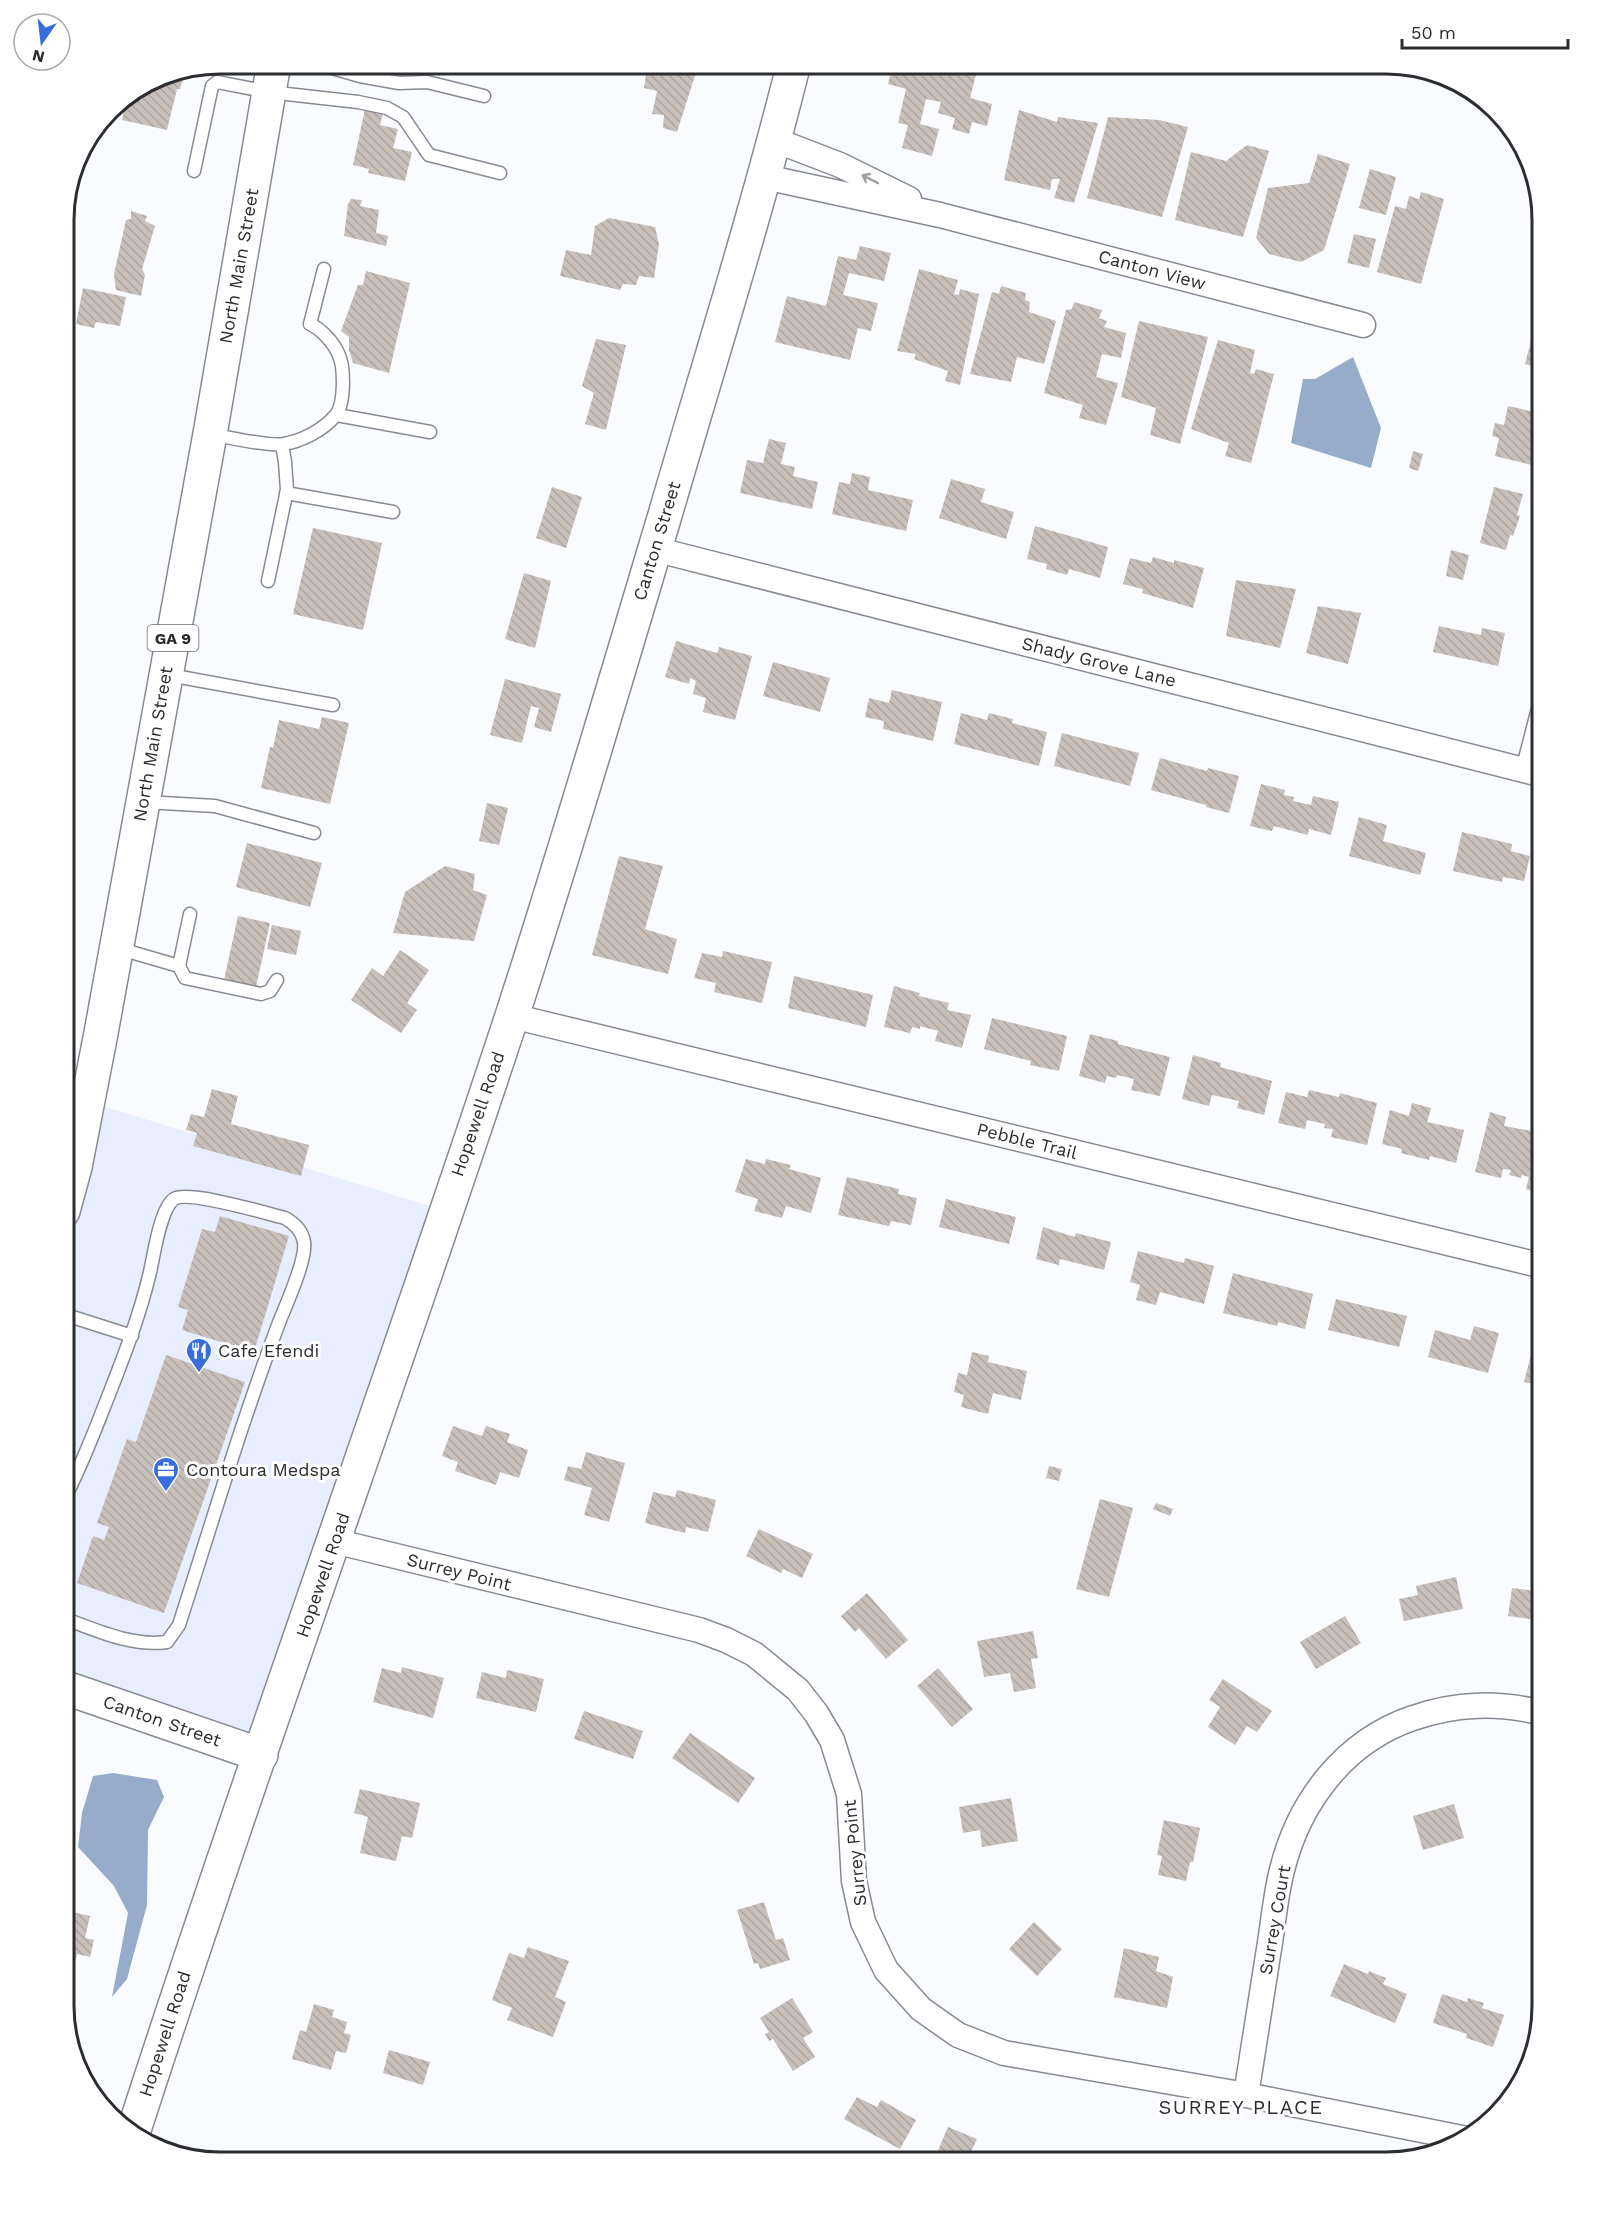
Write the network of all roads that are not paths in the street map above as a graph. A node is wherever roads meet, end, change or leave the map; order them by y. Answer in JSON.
{"nodes":[{"id":1,"x":353,"y":74,"type":"edge"},
{"id":2,"x":791,"y":74,"type":"edge"},
{"id":3,"x":272,"y":77,"type":"edge"},
{"id":4,"x":484,"y":96,"type":"dead end"},
{"id":5,"x":775,"y":140,"type":"junction"},
{"id":6,"x":835,"y":163,"type":"junction"},
{"id":7,"x":194,"y":171,"type":"dead end"},
{"id":8,"x":500,"y":173,"type":"dead end"},
{"id":9,"x":765,"y":177,"type":"junction"},
{"id":10,"x":828,"y":191,"type":"junction"},
{"id":11,"x":940,"y":215,"type":"junction"},
{"id":12,"x":324,"y":269,"type":"dead end"},
{"id":13,"x":1363,"y":326,"type":"dead end"},
{"id":14,"x":337,"y":415,"type":"junction"},
{"id":15,"x":430,"y":432,"type":"dead end"},
{"id":16,"x":210,"y":434,"type":"junction"},
{"id":17,"x":282,"y":445,"type":"junction"},
{"id":18,"x":286,"y":493,"type":"junction"},
{"id":19,"x":393,"y":512,"type":"dead end"},
{"id":20,"x":654,"y":549,"type":"junction"},
{"id":21,"x":268,"y":581,"type":"dead end"},
{"id":22,"x":166,"y":674,"type":"junction"},
{"id":23,"x":333,"y":705,"type":"dead end"},
{"id":24,"x":1532,"y":772,"type":"edge"},
{"id":25,"x":143,"y":802,"type":"junction"},
{"id":26,"x":314,"y":833,"type":"dead end"},
{"id":27,"x":190,"y":914,"type":"dead end"},
{"id":28,"x":116,"y":948,"type":"junction"},
{"id":29,"x":179,"y":966,"type":"junction"},
{"id":30,"x":276,"y":980,"type":"dead end"},
{"id":31,"x":512,"y":1016,"type":"junction"},
{"id":32,"x":74,"y":1171,"type":"edge"},
{"id":33,"x":1532,"y":1263,"type":"edge"},
{"id":34,"x":74,"y":1318,"type":"edge"},
{"id":35,"x":132,"y":1336,"type":"junction"},
{"id":36,"x":74,"y":1479,"type":"edge"},
{"id":37,"x":334,"y":1541,"type":"junction"},
{"id":38,"x":74,"y":1622,"type":"edge"},
{"id":39,"x":74,"y":1691,"type":"edge"},
{"id":40,"x":1532,"y":1711,"type":"edge"},
{"id":41,"x":261,"y":1755,"type":"junction"},
{"id":42,"x":1246,"y":2095,"type":"junction"},
{"id":43,"x":136,"y":2125,"type":"edge"},
{"id":44,"x":1438,"y":2141,"type":"edge"}],
"edges":[{"from":1,"to":4,"type":"lane"},
{"from":2,"to":5,"type":"street","name":"Canton Street"},
{"from":3,"to":7,"type":"lane"},
{"from":3,"to":8,"type":"lane"},
{"from":3,"to":16,"type":"street","name":"North Main Street","number":"GA 9"},
{"from":5,"to":6,"type":"street","name":"Canton View"},
{"from":5,"to":9,"type":"street","name":"Canton Street"},
{"from":6,"to":10,"type":"street"},
{"from":11,"to":6,"type":"street","name":"Canton View","one_way":true},
{"from":9,"to":10,"type":"street","name":"Canton View"},
{"from":9,"to":20,"type":"street","name":"Canton Street"},
{"from":10,"to":11,"type":"street","name":"Canton View"},
{"from":11,"to":13,"type":"street","name":"Canton View"},
{"from":12,"to":14,"type":"lane"},
{"from":14,"to":15,"type":"lane"},
{"from":14,"to":17,"type":"lane"},
{"from":16,"to":17,"type":"lane"},
{"from":16,"to":22,"type":"street","name":"North Main Street","number":"GA 9"},
{"from":17,"to":18,"type":"lane"},
{"from":18,"to":19,"type":"lane"},
{"from":18,"to":21,"type":"lane"},
{"from":20,"to":24,"type":"street","name":"Shady Grove Lane"},
{"from":20,"to":31,"type":"street","name":"Canton Street"},
{"from":22,"to":23,"type":"lane"},
{"from":22,"to":25,"type":"street","name":"North Main Street","number":"GA 9"},
{"from":25,"to":26,"type":"lane"},
{"from":25,"to":28,"type":"street","name":"North Main Street","number":"GA 9"},
{"from":27,"to":29,"type":"lane"},
{"from":28,"to":29,"type":"lane"},
{"from":28,"to":32,"type":"street","name":"North Main Street","number":"GA 9"},
{"from":29,"to":30,"type":"lane"},
{"from":31,"to":33,"type":"street","name":"Pebble Trail"},
{"from":31,"to":37,"type":"street","name":"Hopewell Road"},
{"from":34,"to":35,"type":"lane"},
{"from":35,"to":36,"type":"lane"},
{"from":35,"to":38,"type":"lane"},
{"from":37,"to":41,"type":"street","name":"Hopewell Road"},
{"from":37,"to":42,"type":"street","name":"Surrey Point"},
{"from":39,"to":41,"type":"street","name":"Canton Street"},
{"from":40,"to":42,"type":"street","name":"Surrey Court"},
{"from":41,"to":43,"type":"street","name":"Hopewell Road"},
{"from":42,"to":44,"type":"street","name":"Surrey Point"}]}
